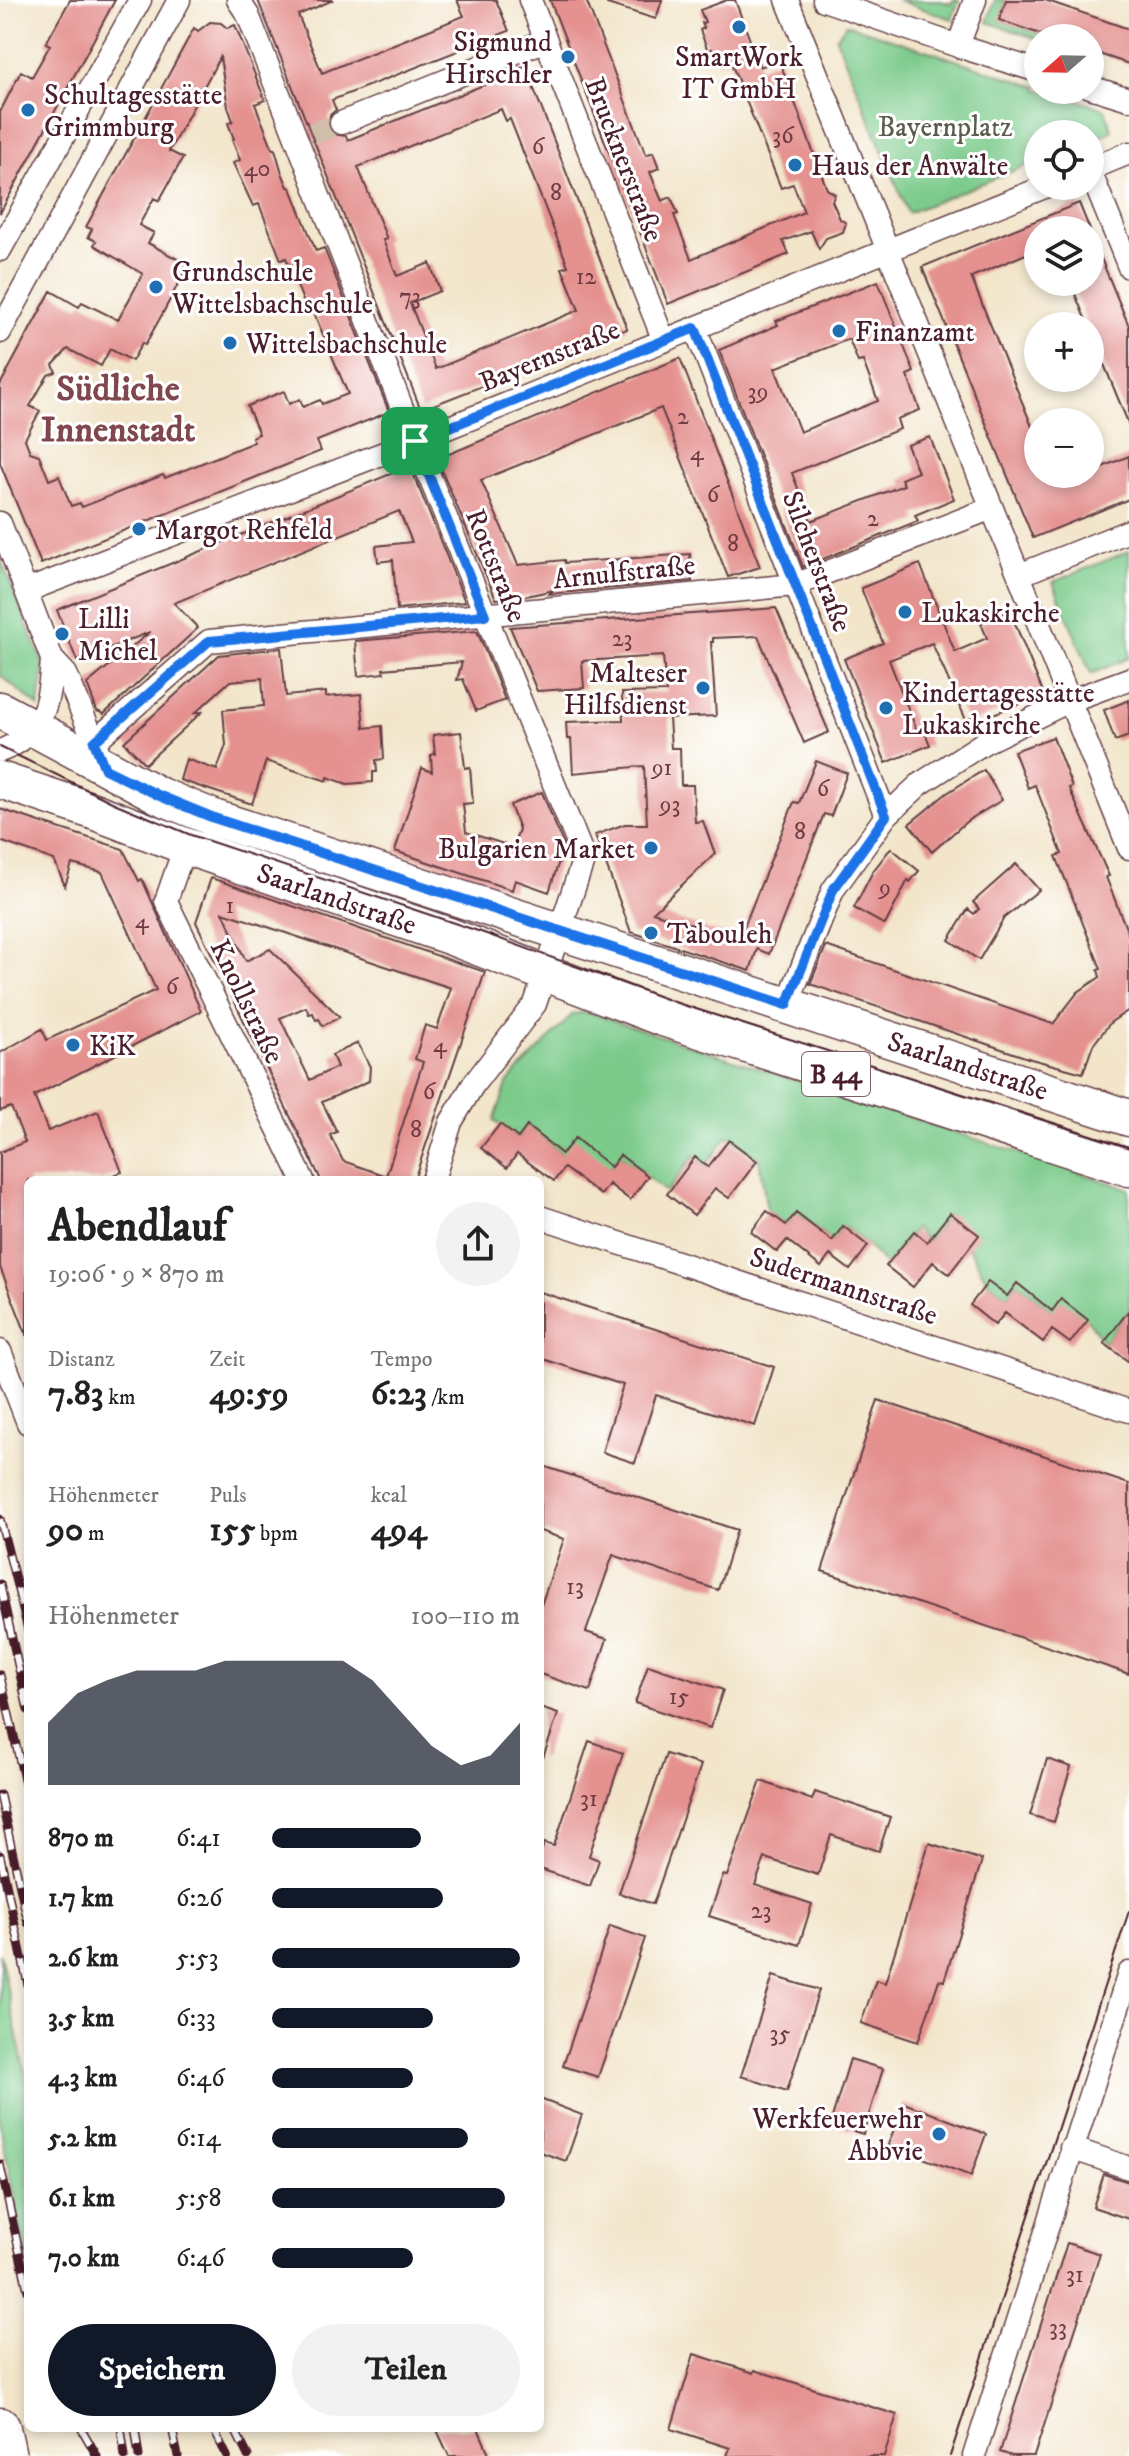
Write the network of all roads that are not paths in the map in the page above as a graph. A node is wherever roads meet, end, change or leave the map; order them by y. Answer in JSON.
{"nodes":[{"id":1,"x":140,"y":0,"type":"edge"},
{"id":2,"x":179,"y":0,"type":"edge"},
{"id":3,"x":238,"y":0,"type":"edge"},
{"id":4,"x":530,"y":0,"type":"edge"},
{"id":5,"x":787,"y":0,"type":"edge"},
{"id":6,"x":824,"y":0,"type":"edge"},
{"id":7,"x":975,"y":0,"type":"edge"},
{"id":8,"x":546,"y":40,"type":"junction"},
{"id":9,"x":958,"y":46,"type":"junction"},
{"id":10,"x":1024,"y":67,"type":"edge"},
{"id":11,"x":1104,"y":91,"type":"edge"},
{"id":12,"x":1129,"y":99,"type":"edge"},
{"id":13,"x":341,"y":123,"type":"tunnel mouth"},
{"id":14,"x":1129,"y":153,"type":"edge"},
{"id":15,"x":1104,"y":164,"type":"edge"},
{"id":16,"x":1024,"y":195,"type":"edge"},
{"id":17,"x":1102,"y":200,"type":"edge"},
{"id":18,"x":888,"y":249,"type":"junction"},
{"id":19,"x":0,"y":250,"type":"edge"},
{"id":20,"x":1129,"y":267,"type":"edge"},
{"id":21,"x":695,"y":328,"type":"junction"},
{"id":22,"x":0,"y":332,"type":"edge"},
{"id":23,"x":664,"y":341,"type":"junction"},
{"id":24,"x":415,"y":441,"type":"junction"},
{"id":25,"x":992,"y":508,"type":"junction"},
{"id":26,"x":0,"y":523,"type":"edge"},
{"id":27,"x":1129,"y":531,"type":"edge"},
{"id":28,"x":1019,"y":575,"type":"junction"},
{"id":29,"x":795,"y":585,"type":"junction"},
{"id":30,"x":26,"y":591,"type":"junction"},
{"id":31,"x":485,"y":615,"type":"junction"},
{"id":32,"x":52,"y":659,"type":"junction"},
{"id":33,"x":1129,"y":679,"type":"edge"},
{"id":34,"x":1069,"y":701,"type":"junction"},
{"id":35,"x":0,"y":710,"type":"edge"},
{"id":36,"x":34,"y":729,"type":"junction"},
{"id":37,"x":0,"y":751,"type":"edge"},
{"id":38,"x":100,"y":755,"type":"junction"},
{"id":39,"x":0,"y":780,"type":"edge"},
{"id":40,"x":886,"y":816,"type":"junction"},
{"id":41,"x":185,"y":846,"type":"junction"},
{"id":42,"x":1129,"y":848,"type":"edge"},
{"id":43,"x":560,"y":931,"type":"junction"},
{"id":44,"x":546,"y":973,"type":"junction"},
{"id":45,"x":787,"y":1005,"type":"junction"},
{"id":46,"x":1129,"y":1118,"type":"edge"},
{"id":47,"x":1129,"y":1168,"type":"edge"},
{"id":48,"x":301,"y":1176,"type":"edge"},
{"id":49,"x":434,"y":1176,"type":"edge"},
{"id":50,"x":544,"y":1218,"type":"edge"},
{"id":51,"x":0,"y":1351,"type":"edge"},
{"id":52,"x":1129,"y":1411,"type":"edge"},
{"id":53,"x":24,"y":1413,"type":"edge"},
{"id":54,"x":1129,"y":1973,"type":"edge"},
{"id":55,"x":1071,"y":2148,"type":"junction"},
{"id":56,"x":1129,"y":2168,"type":"edge"},
{"id":57,"x":974,"y":2456,"type":"edge"}],
"edges":[{"from":1,"to":19,"type":"street"},
{"from":2,"to":22,"type":"street"},
{"from":3,"to":24,"type":"street","name":"Rottstraße"},
{"from":4,"to":8,"type":"street","name":"Brucknerstraße"},
{"from":5,"to":18,"type":"street"},
{"from":6,"to":9,"type":"street"},
{"from":7,"to":9,"type":"street"},
{"from":8,"to":13,"type":"street"},
{"from":8,"to":23,"type":"street","name":"Brucknerstraße"},
{"from":9,"to":10,"type":"street"},
{"from":11,"to":12,"type":"street"},
{"from":14,"to":15,"type":"street"},
{"from":16,"to":18,"type":"street","name":"Bayernstraße"},
{"from":17,"to":20,"type":"street"},
{"from":18,"to":21,"type":"street","name":"Bayernstraße"},
{"from":18,"to":25,"type":"street"},
{"from":21,"to":23,"type":"street","name":"Bayernstraße"},
{"from":21,"to":29,"type":"street","name":"Silcherstraße"},
{"from":23,"to":24,"type":"street","name":"Bayernstraße"},
{"from":24,"to":30,"type":"street","name":"Bayernstraße"},
{"from":24,"to":31,"type":"street","name":"Rottstraße"},
{"from":25,"to":28,"type":"street"},
{"from":25,"to":29,"type":"street","name":"Arnulfstraße"},
{"from":26,"to":30,"type":"street"},
{"from":27,"to":28,"type":"street"},
{"from":28,"to":34,"type":"street"},
{"from":29,"to":31,"type":"street","name":"Arnulfstraße"},
{"from":29,"to":40,"type":"street","name":"Silcherstraße"},
{"from":30,"to":32,"type":"street"},
{"from":31,"to":38,"type":"street","name":"Arnulfstraße"},
{"from":31,"to":43,"type":"street","name":"Rottstraße"},
{"from":32,"to":36,"type":"street"},
{"from":32,"to":38,"type":"street"},
{"from":33,"to":34,"type":"street"},
{"from":34,"to":40,"type":"street"},
{"from":34,"to":42,"type":"street"},
{"from":35,"to":36,"type":"main road","name":"Saarlandstraße","number":"B 44"},
{"from":36,"to":37,"type":"street"},
{"from":36,"to":38,"type":"main road","name":"Saarlandstraße","number":"B 44"},
{"from":38,"to":43,"type":"main road","name":"Saarlandstraße","number":"B 44"},
{"from":39,"to":41,"type":"main road","name":"Saarlandstraße","number":"B 44"},
{"from":40,"to":45,"type":"street"},
{"from":41,"to":44,"type":"main road","name":"Saarlandstraße","number":"B 44"},
{"from":41,"to":48,"type":"street","name":"Knollstraße"},
{"from":43,"to":44,"type":"street","name":"Rottstraße"},
{"from":43,"to":45,"type":"main road","name":"Saarlandstraße","number":"B 44"},
{"from":44,"to":47,"type":"main road","name":"Saarlandstraße","number":"B 44"},
{"from":44,"to":49,"type":"street","name":"Rottstraße"},
{"from":45,"to":46,"type":"main road","name":"Saarlandstraße","number":"B 44"},
{"from":50,"to":52,"type":"street","name":"Sudermannstraße"},
{"from":51,"to":53,"type":"street"},
{"from":54,"to":55,"type":"street"},
{"from":55,"to":56,"type":"street"},
{"from":55,"to":57,"type":"street"}]}
